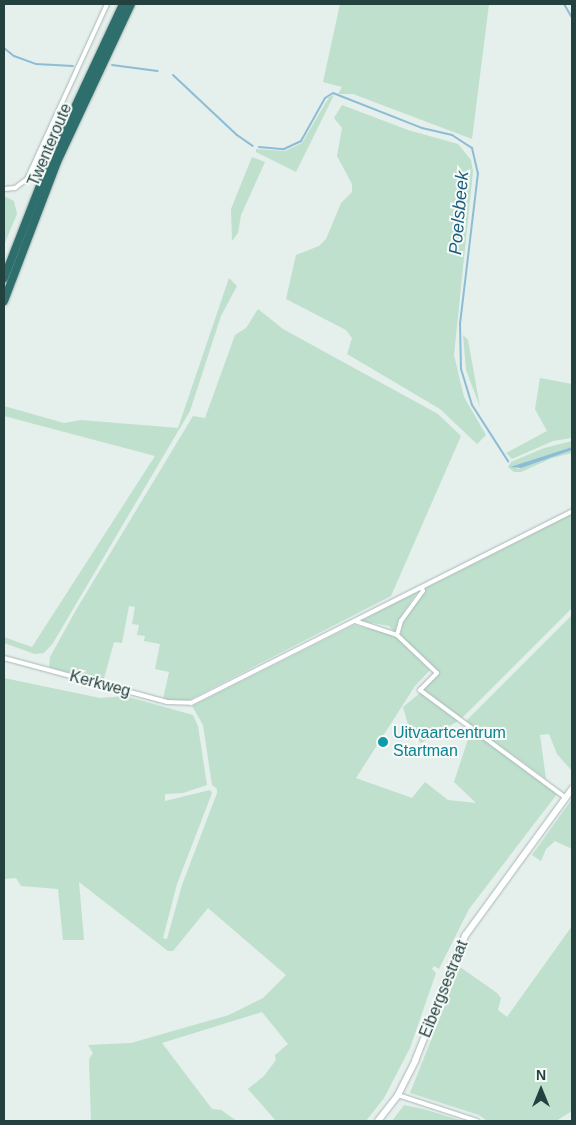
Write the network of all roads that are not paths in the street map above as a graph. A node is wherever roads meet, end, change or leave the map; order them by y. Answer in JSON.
{"nodes":[{"id":1,"x":107,"y":4,"type":"edge"},
{"id":2,"x":123,"y":4,"type":"edge"},
{"id":3,"x":131,"y":4,"type":"edge"},
{"id":4,"x":4,"y":189,"type":"edge"},
{"id":5,"x":4,"y":278,"type":"edge"},
{"id":6,"x":4,"y":301,"type":"edge"},
{"id":7,"x":572,"y":511,"type":"edge"},
{"id":8,"x":422,"y":587,"type":"junction"},
{"id":9,"x":355,"y":621,"type":"junction"},
{"id":10,"x":397,"y":635,"type":"junction"},
{"id":11,"x":4,"y":658,"type":"edge"},
{"id":12,"x":572,"y":788,"type":"edge"},
{"id":13,"x":566,"y":798,"type":"junction"},
{"id":14,"x":398,"y":1095,"type":"junction"},
{"id":15,"x":378,"y":1121,"type":"edge"},
{"id":16,"x":477,"y":1121,"type":"edge"}],
"edges":[{"from":1,"to":4,"type":"street"},
{"from":2,"to":5,"type":"highway","name":"Twenteroute"},
{"from":3,"to":6,"type":"highway","name":"Twenteroute"},
{"from":7,"to":8,"type":"street"},
{"from":8,"to":9,"type":"street"},
{"from":8,"to":10,"type":"street"},
{"from":9,"to":10,"type":"street"},
{"from":9,"to":11,"type":"street","name":"Kerkweg"},
{"from":10,"to":13,"type":"street"},
{"from":12,"to":13,"type":"main road","name":"Eibergsestraat"},
{"from":13,"to":14,"type":"main road","name":"Eibergsestraat"},
{"from":14,"to":15,"type":"main road","name":"Eibergsestraat"},
{"from":14,"to":16,"type":"street"}]}
